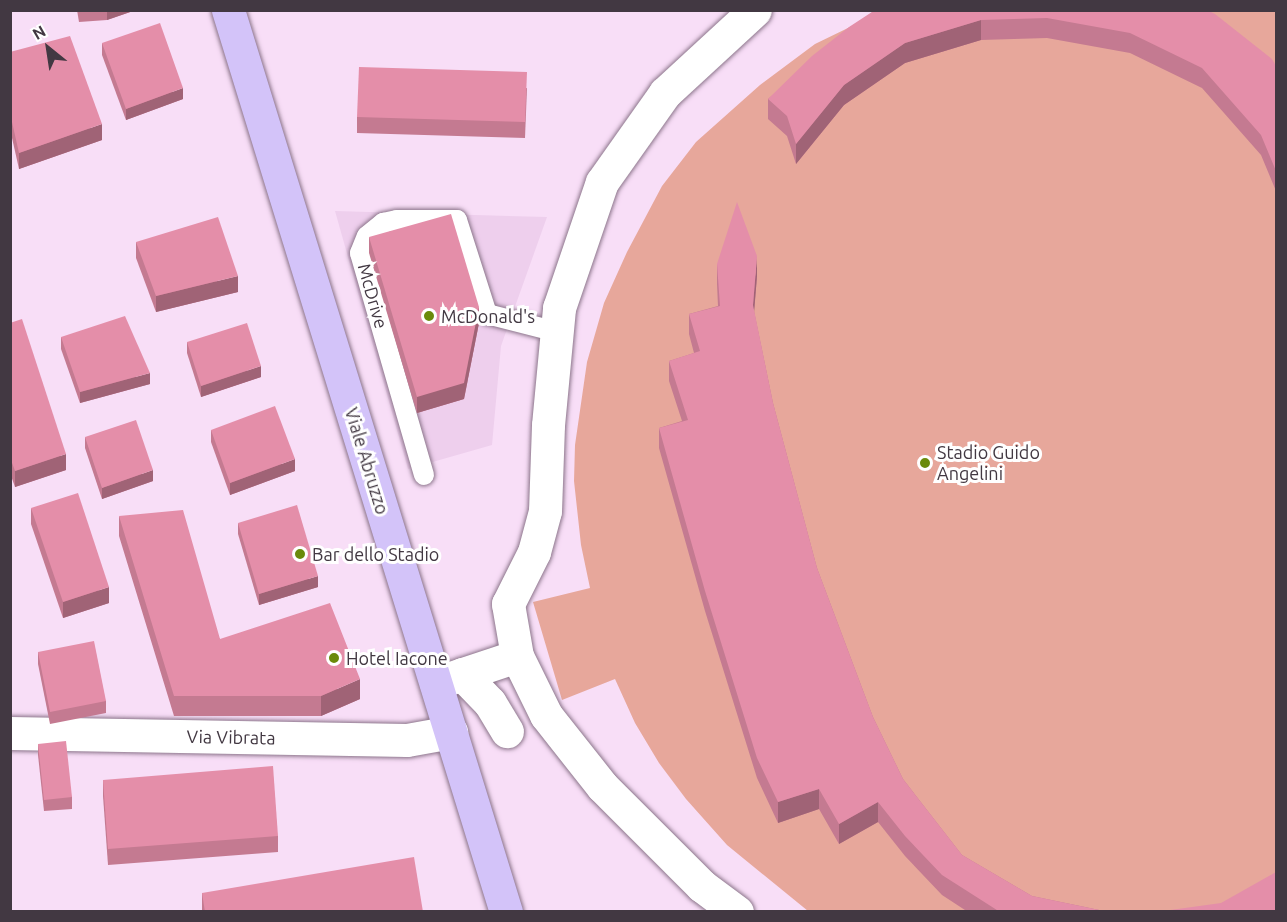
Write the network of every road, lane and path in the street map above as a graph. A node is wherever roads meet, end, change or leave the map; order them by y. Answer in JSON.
{"nodes":[{"id":1,"x":228,"y":10,"type":"edge"},
{"id":2,"x":755,"y":10,"type":"edge"},
{"id":3,"x":557,"y":332,"type":"junction"},
{"id":4,"x":424,"y":475,"type":"dead end"},
{"id":5,"x":517,"y":656,"type":"junction"},
{"id":6,"x":449,"y":678,"type":"junction"},
{"id":7,"x":507,"y":731,"type":"dead end"},
{"id":8,"x":451,"y":732,"type":"junction"},
{"id":9,"x":10,"y":733,"type":"edge"},
{"id":10,"x":506,"y":912,"type":"edge"},
{"id":11,"x":737,"y":912,"type":"edge"}],
"edges":[{"from":1,"to":6,"type":"main road","name":"Viale Abruzzo"},
{"from":2,"to":3,"type":"street"},
{"from":3,"to":4,"type":"lane","name":"McDrive"},
{"from":3,"to":5,"type":"street"},
{"from":5,"to":6,"type":"street"},
{"from":5,"to":11,"type":"street"},
{"from":6,"to":7,"type":"street"},
{"from":6,"to":8,"type":"main road","name":"Viale Abruzzo"},
{"from":8,"to":9,"type":"street","name":"Via Vibrata"},
{"from":8,"to":10,"type":"main road","name":"Viale Abruzzo"}]}
